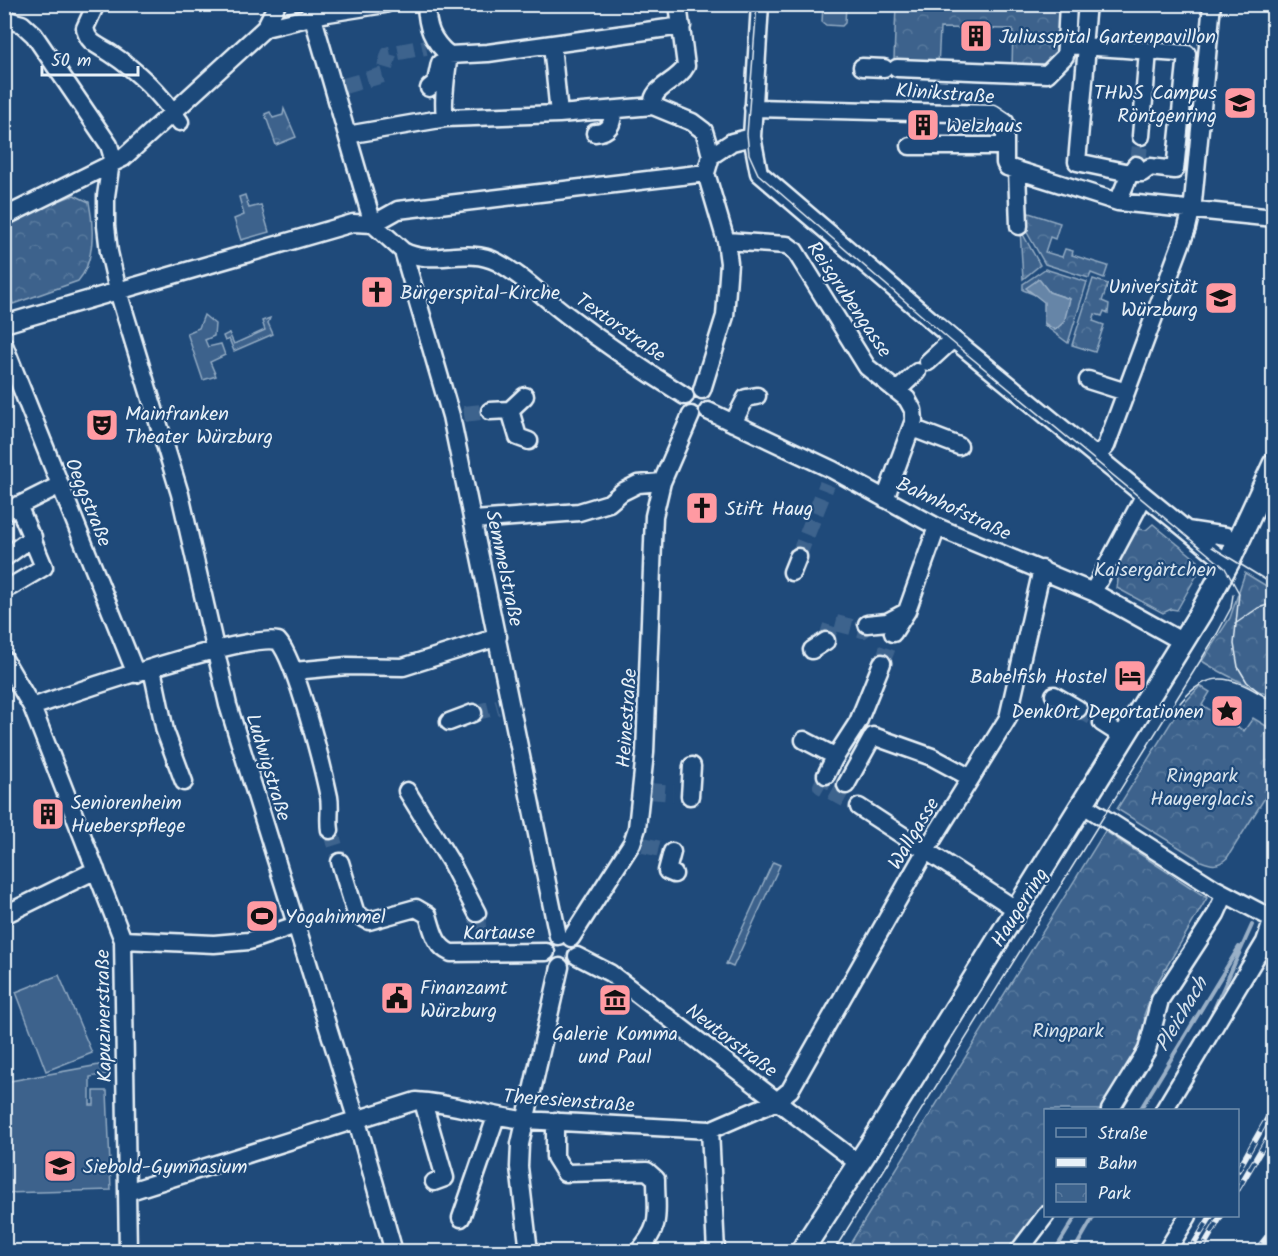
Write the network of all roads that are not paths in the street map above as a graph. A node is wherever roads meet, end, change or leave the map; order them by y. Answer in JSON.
{"nodes":[{"id":1,"x":96,"y":4,"type":"edge"},
{"id":2,"x":277,"y":4,"type":"edge"},
{"id":3,"x":385,"y":4,"type":"edge"},
{"id":4,"x":426,"y":4,"type":"edge"},
{"id":5,"x":678,"y":4,"type":"edge"},
{"id":6,"x":760,"y":4,"type":"edge"},
{"id":7,"x":1068,"y":4,"type":"edge"},
{"id":8,"x":1087,"y":4,"type":"edge"},
{"id":9,"x":1212,"y":4,"type":"edge"},
{"id":10,"x":310,"y":11,"type":"edge"},
{"id":11,"x":4,"y":19,"type":"edge"},
{"id":12,"x":682,"y":26,"type":"junction"},
{"id":13,"x":260,"y":33,"type":"junction"},
{"id":14,"x":552,"y":45,"type":"junction"},
{"id":15,"x":1066,"y":45,"type":"junction"},
{"id":16,"x":1085,"y":46,"type":"junction"},
{"id":17,"x":1148,"y":51,"type":"junction"},
{"id":18,"x":448,"y":58,"type":"junction"},
{"id":19,"x":862,"y":67,"type":"dead end"},
{"id":20,"x":429,"y":88,"type":"dead end"},
{"id":21,"x":653,"y":106,"type":"junction"},
{"id":22,"x":753,"y":108,"type":"junction"},
{"id":23,"x":613,"y":110,"type":"junction"},
{"id":24,"x":172,"y":111,"type":"junction"},
{"id":25,"x":559,"y":114,"type":"junction"},
{"id":26,"x":446,"y":118,"type":"junction"},
{"id":27,"x":595,"y":133,"type":"dead end"},
{"id":28,"x":347,"y":135,"type":"junction"},
{"id":29,"x":1141,"y":136,"type":"tunnel mouth"},
{"id":30,"x":752,"y":137,"type":"junction"},
{"id":31,"x":910,"y":146,"type":"dead end"},
{"id":32,"x":1005,"y":147,"type":"junction"},
{"id":33,"x":711,"y":156,"type":"junction"},
{"id":34,"x":117,"y":161,"type":"junction"},
{"id":35,"x":1134,"y":168,"type":"junction"},
{"id":36,"x":1017,"y":170,"type":"junction"},
{"id":37,"x":706,"y":173,"type":"junction"},
{"id":38,"x":1121,"y":196,"type":"junction"},
{"id":39,"x":1191,"y":210,"type":"junction"},
{"id":40,"x":4,"y":217,"type":"edge"},
{"id":41,"x":1274,"y":218,"type":"edge"},
{"id":42,"x":373,"y":224,"type":"junction"},
{"id":43,"x":1019,"y":226,"type":"dead end"},
{"id":44,"x":726,"y":241,"type":"junction"},
{"id":45,"x":403,"y":251,"type":"junction"},
{"id":46,"x":118,"y":291,"type":"junction"},
{"id":47,"x":4,"y":324,"type":"edge"},
{"id":48,"x":953,"y":339,"type":"junction"},
{"id":49,"x":4,"y":345,"type":"edge"},
{"id":50,"x":1088,"y":380,"type":"dead end"},
{"id":51,"x":702,"y":390,"type":"junction"},
{"id":52,"x":898,"y":390,"type":"junction"},
{"id":53,"x":1126,"y":392,"type":"junction"},
{"id":54,"x":525,"y":396,"type":"dead end"},
{"id":55,"x":685,"y":396,"type":"junction"},
{"id":56,"x":757,"y":396,"type":"dead end"},
{"id":57,"x":510,"y":410,"type":"junction"},
{"id":58,"x":490,"y":411,"type":"tunnel mouth"},
{"id":59,"x":708,"y":411,"type":"junction"},
{"id":60,"x":691,"y":415,"type":"junction"},
{"id":61,"x":733,"y":423,"type":"junction"},
{"id":62,"x":912,"y":428,"type":"junction"},
{"id":63,"x":529,"y":441,"type":"dead end"},
{"id":64,"x":959,"y":446,"type":"dead end"},
{"id":65,"x":1101,"y":452,"type":"junction"},
{"id":66,"x":1274,"y":464,"type":"edge"},
{"id":67,"x":662,"y":482,"type":"junction"},
{"id":68,"x":60,"y":485,"type":"junction"},
{"id":69,"x":1144,"y":496,"type":"junction"},
{"id":70,"x":885,"y":499,"type":"junction"},
{"id":71,"x":8,"y":510,"type":"edge"},
{"id":72,"x":474,"y":520,"type":"junction"},
{"id":73,"x":937,"y":527,"type":"junction"},
{"id":74,"x":1186,"y":530,"type":"junction"},
{"id":75,"x":1226,"y":536,"type":"dead end"},
{"id":76,"x":33,"y":537,"type":"junction"},
{"id":77,"x":4,"y":558,"type":"edge"},
{"id":78,"x":1229,"y":562,"type":"junction"},
{"id":79,"x":1042,"y":570,"type":"junction"},
{"id":80,"x":10,"y":587,"type":"dead end"},
{"id":81,"x":1093,"y":592,"type":"junction"},
{"id":82,"x":906,"y":611,"type":"junction"},
{"id":83,"x":867,"y":624,"type":"tunnel mouth"},
{"id":84,"x":893,"y":633,"type":"tunnel mouth"},
{"id":85,"x":498,"y":637,"type":"junction"},
{"id":86,"x":1183,"y":642,"type":"junction"},
{"id":87,"x":216,"y":651,"type":"junction"},
{"id":88,"x":4,"y":659,"type":"edge"},
{"id":89,"x":882,"y":663,"type":"tunnel mouth"},
{"id":90,"x":144,"y":671,"type":"junction"},
{"id":91,"x":294,"y":671,"type":"junction"},
{"id":92,"x":1054,"y":695,"type":"dead end"},
{"id":93,"x":32,"y":707,"type":"junction"},
{"id":94,"x":1078,"y":709,"type":"tunnel mouth"},
{"id":95,"x":473,"y":713,"type":"tunnel mouth"},
{"id":96,"x":449,"y":722,"type":"dead end"},
{"id":97,"x":1102,"y":723,"type":"tunnel mouth"},
{"id":98,"x":1124,"y":737,"type":"junction"},
{"id":99,"x":804,"y":740,"type":"dead end"},
{"id":100,"x":834,"y":759,"type":"junction"},
{"id":101,"x":692,"y":766,"type":"dead end"},
{"id":102,"x":826,"y":775,"type":"dead end"},
{"id":103,"x":971,"y":778,"type":"junction"},
{"id":104,"x":184,"y":782,"type":"dead end"},
{"id":105,"x":846,"y":785,"type":"dead end"},
{"id":106,"x":407,"y":791,"type":"dead end"},
{"id":107,"x":673,"y":793,"type":"tunnel mouth"},
{"id":108,"x":1082,"y":804,"type":"junction"},
{"id":109,"x":859,"y":807,"type":"tunnel mouth"},
{"id":110,"x":330,"y":830,"type":"tunnel mouth"},
{"id":111,"x":672,"y":852,"type":"dead end"},
{"id":112,"x":925,"y":852,"type":"junction"},
{"id":113,"x":340,"y":862,"type":"tunnel mouth"},
{"id":114,"x":96,"y":870,"type":"junction"},
{"id":115,"x":674,"y":874,"type":"dead end"},
{"id":116,"x":1225,"y":894,"type":"junction"},
{"id":117,"x":1017,"y":910,"type":"junction"},
{"id":118,"x":477,"y":913,"type":"tunnel mouth"},
{"id":119,"x":4,"y":915,"type":"edge"},
{"id":120,"x":1273,"y":919,"type":"edge"},
{"id":121,"x":296,"y":925,"type":"junction"},
{"id":122,"x":123,"y":940,"type":"junction"},
{"id":123,"x":555,"y":944,"type":"junction"},
{"id":124,"x":577,"y":956,"type":"junction"},
{"id":125,"x":560,"y":967,"type":"junction"},
{"id":126,"x":777,"y":1101,"type":"junction"},
{"id":127,"x":423,"y":1102,"type":"junction"},
{"id":128,"x":1111,"y":1109,"type":"edge"},
{"id":129,"x":1165,"y":1109,"type":"edge"},
{"id":130,"x":496,"y":1117,"type":"junction"},
{"id":131,"x":357,"y":1120,"type":"junction"},
{"id":132,"x":524,"y":1120,"type":"junction"},
{"id":133,"x":555,"y":1121,"type":"junction"},
{"id":134,"x":710,"y":1130,"type":"junction"},
{"id":135,"x":858,"y":1163,"type":"junction"},
{"id":136,"x":434,"y":1182,"type":"dead end"},
{"id":137,"x":128,"y":1192,"type":"junction"},
{"id":138,"x":1044,"y":1217,"type":"edge"},
{"id":139,"x":1187,"y":1217,"type":"edge"},
{"id":140,"x":461,"y":1218,"type":"dead end"},
{"id":141,"x":128,"y":1251,"type":"edge"},
{"id":142,"x":394,"y":1251,"type":"edge"},
{"id":143,"x":529,"y":1251,"type":"edge"},
{"id":144,"x":638,"y":1251,"type":"edge"},
{"id":145,"x":716,"y":1251,"type":"edge"},
{"id":146,"x":801,"y":1251,"type":"edge"},
{"id":147,"x":1018,"y":1251,"type":"edge"},
{"id":148,"x":1166,"y":1251,"type":"edge"}],
"edges":[{"from":1,"to":24,"type":"street"},
{"from":2,"to":13,"type":"street"},
{"from":3,"to":10,"type":"street"},
{"from":4,"to":18,"type":"street"},
{"from":5,"to":12,"type":"street"},
{"from":6,"to":22,"type":"street"},
{"from":7,"to":15,"type":"street"},
{"from":8,"to":16,"type":"street"},
{"from":9,"to":39,"type":"street"},
{"from":10,"to":13,"type":"street"},
{"from":10,"to":28,"type":"street"},
{"from":11,"to":34,"type":"street"},
{"from":12,"to":14,"type":"street"},
{"from":12,"to":21,"type":"street"},
{"from":13,"to":24,"type":"street"},
{"from":14,"to":18,"type":"street"},
{"from":14,"to":25,"type":"street"},
{"from":15,"to":16,"type":"street"},
{"from":15,"to":19,"type":"street"},
{"from":16,"to":17,"type":"street"},
{"from":16,"to":35,"type":"street"},
{"from":17,"to":29,"type":"street"},
{"from":17,"to":35,"type":"street"},
{"from":18,"to":20,"type":"street"},
{"from":18,"to":26,"type":"street"},
{"from":21,"to":23,"type":"street"},
{"from":21,"to":33,"type":"street"},
{"from":22,"to":30,"type":"street"},
{"from":22,"to":32,"type":"street","name":"Klinikstraße"},
{"from":23,"to":25,"type":"street"},
{"from":23,"to":27,"type":"street"},
{"from":24,"to":34,"type":"street"},
{"from":25,"to":26,"type":"street"},
{"from":26,"to":28,"type":"street"},
{"from":28,"to":42,"type":"street"},
{"from":30,"to":33,"type":"street"},
{"from":30,"to":48,"type":"street"},
{"from":31,"to":32,"type":"street"},
{"from":32,"to":36,"type":"street","name":"Klinikstraße"},
{"from":33,"to":37,"type":"street"},
{"from":34,"to":40,"type":"street"},
{"from":34,"to":46,"type":"street","name":"Ludwigstraße"},
{"from":35,"to":38,"type":"street"},
{"from":36,"to":38,"type":"street"},
{"from":36,"to":43,"type":"street"},
{"from":37,"to":42,"type":"street"},
{"from":37,"to":44,"type":"street"},
{"from":38,"to":39,"type":"street"},
{"from":39,"to":41,"type":"street"},
{"from":39,"to":53,"type":"street"},
{"from":42,"to":45,"type":"street"},
{"from":42,"to":46,"type":"street"},
{"from":44,"to":51,"type":"street"},
{"from":44,"to":52,"type":"street","name":"Reisgrubengasse"},
{"from":45,"to":55,"type":"street","name":"Textorstraße"},
{"from":45,"to":72,"type":"street","name":"Semmelstraße"},
{"from":46,"to":47,"type":"street"},
{"from":46,"to":87,"type":"street","name":"Ludwigstraße"},
{"from":48,"to":52,"type":"street"},
{"from":48,"to":65,"type":"street"},
{"from":49,"to":68,"type":"street","name":"Oeggstraße"},
{"from":50,"to":53,"type":"street"},
{"from":51,"to":55,"type":"street"},
{"from":51,"to":59,"type":"street"},
{"from":52,"to":62,"type":"street","name":"Reisgrubengasse"},
{"from":53,"to":65,"type":"street"},
{"from":54,"to":57,"type":"street"},
{"from":55,"to":60,"type":"street"},
{"from":56,"to":61,"type":"street"},
{"from":57,"to":58,"type":"street"},
{"from":57,"to":63,"type":"street"},
{"from":59,"to":60,"type":"street"},
{"from":59,"to":61,"type":"street","name":"Bahnhofstraße"},
{"from":60,"to":67,"type":"street","name":"Heinestraße"},
{"from":61,"to":70,"type":"street","name":"Bahnhofstraße"},
{"from":62,"to":64,"type":"street"},
{"from":62,"to":70,"type":"street"},
{"from":65,"to":69,"type":"street"},
{"from":66,"to":78,"type":"main road","name":"Haugerring"},
{"from":67,"to":72,"type":"street"},
{"from":67,"to":123,"type":"street","name":"Heinestraße"},
{"from":68,"to":71,"type":"street"},
{"from":68,"to":90,"type":"street","name":"Oeggstraße"},
{"from":69,"to":74,"type":"street"},
{"from":69,"to":81,"type":"street"},
{"from":70,"to":73,"type":"street","name":"Bahnhofstraße"},
{"from":71,"to":76,"type":"street"},
{"from":72,"to":85,"type":"street","name":"Semmelstraße"},
{"from":73,"to":79,"type":"street","name":"Bahnhofstraße"},
{"from":73,"to":82,"type":"street"},
{"from":74,"to":75,"type":"street"},
{"from":74,"to":78,"type":"street"},
{"from":76,"to":77,"type":"street"},
{"from":76,"to":80,"type":"street"},
{"from":78,"to":86,"type":"main road","name":"Haugerring"},
{"from":79,"to":81,"type":"street","name":"Bahnhofstraße"},
{"from":79,"to":103,"type":"street","name":"Wallgasse"},
{"from":81,"to":86,"type":"street","name":"Bahnhofstraße"},
{"from":82,"to":83,"type":"street"},
{"from":82,"to":84,"type":"street"},
{"from":85,"to":91,"type":"street"},
{"from":85,"to":123,"type":"street","name":"Semmelstraße"},
{"from":86,"to":98,"type":"main road","name":"Haugerring"},
{"from":87,"to":90,"type":"street"},
{"from":87,"to":91,"type":"street"},
{"from":87,"to":121,"type":"street","name":"Ludwigstraße"},
{"from":88,"to":93,"type":"street","name":"Kapuzinerstraße"},
{"from":89,"to":100,"type":"street"},
{"from":90,"to":93,"type":"street"},
{"from":90,"to":104,"type":"street","name":"Oeggstraße"},
{"from":91,"to":110,"type":"street"},
{"from":92,"to":94,"type":"street"},
{"from":93,"to":114,"type":"street","name":"Kapuzinerstraße"},
{"from":95,"to":96,"type":"street"},
{"from":97,"to":98,"type":"street"},
{"from":98,"to":108,"type":"main road","name":"Haugerring"},
{"from":99,"to":100,"type":"street"},
{"from":100,"to":102,"type":"street"},
{"from":101,"to":107,"type":"street"},
{"from":103,"to":105,"type":"street"},
{"from":103,"to":112,"type":"street","name":"Wallgasse"},
{"from":106,"to":118,"type":"street"},
{"from":108,"to":116,"type":"street"},
{"from":108,"to":117,"type":"main road","name":"Haugerring"},
{"from":109,"to":112,"type":"street"},
{"from":111,"to":115,"type":"street"},
{"from":112,"to":117,"type":"street"},
{"from":112,"to":126,"type":"street","name":"Wallgasse"},
{"from":113,"to":123,"type":"street","name":"Kartause"},
{"from":114,"to":119,"type":"street"},
{"from":114,"to":122,"type":"street","name":"Kapuzinerstraße"},
{"from":116,"to":120,"type":"street"},
{"from":116,"to":128,"type":"street"},
{"from":117,"to":135,"type":"main road","name":"Haugerring"},
{"from":120,"to":129,"type":"street"},
{"from":121,"to":122,"type":"street"},
{"from":121,"to":131,"type":"street","name":"Ludwigstraße"},
{"from":122,"to":137,"type":"street","name":"Kapuzinerstraße"},
{"from":123,"to":124,"type":"street","name":"Semmelstraße"},
{"from":123,"to":125,"type":"street"},
{"from":124,"to":125,"type":"street"},
{"from":124,"to":126,"type":"street","name":"Neutorstraße"},
{"from":125,"to":132,"type":"street"},
{"from":126,"to":134,"type":"street","name":"Theresienstraße"},
{"from":126,"to":135,"type":"street","name":"Neutorstraße"},
{"from":127,"to":130,"type":"street","name":"Theresienstraße"},
{"from":127,"to":131,"type":"street","name":"Theresienstraße"},
{"from":127,"to":136,"type":"street"},
{"from":130,"to":132,"type":"street","name":"Theresienstraße"},
{"from":130,"to":140,"type":"street"},
{"from":131,"to":137,"type":"street","name":"Theresienstraße"},
{"from":131,"to":142,"type":"street","name":"Ludwigstraße"},
{"from":132,"to":133,"type":"street","name":"Theresienstraße"},
{"from":132,"to":143,"type":"street"},
{"from":133,"to":134,"type":"street","name":"Theresienstraße"},
{"from":133,"to":144,"type":"street"},
{"from":134,"to":145,"type":"street"},
{"from":135,"to":146,"type":"main road","name":"Haugerring"},
{"from":137,"to":141,"type":"street","name":"Kapuzinerstraße"},
{"from":138,"to":147,"type":"street"},
{"from":139,"to":148,"type":"street"}]}
